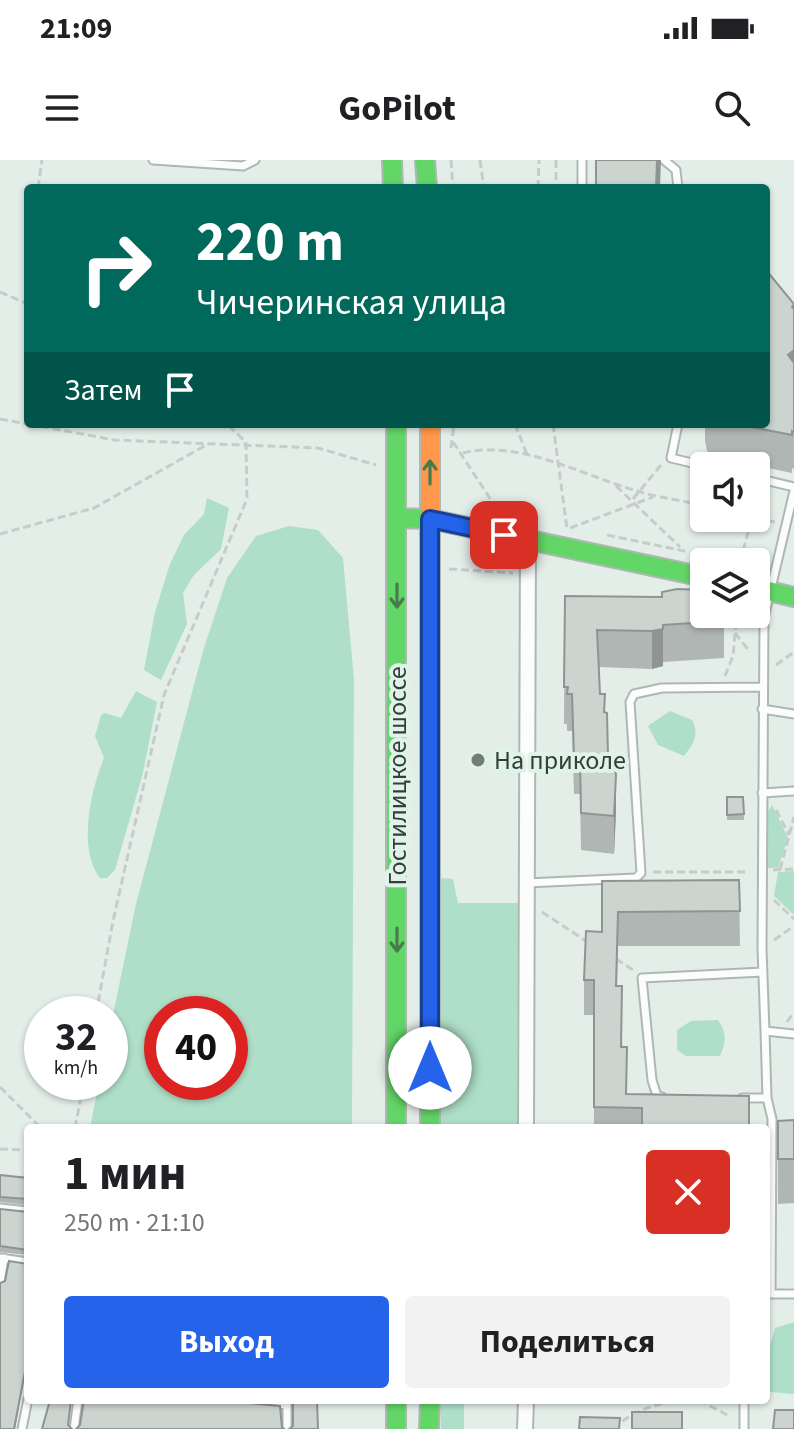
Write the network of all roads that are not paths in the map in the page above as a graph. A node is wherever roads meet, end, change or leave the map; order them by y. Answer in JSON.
{"nodes":[{"id":1,"x":153,"y":160,"type":"edge"},
{"id":2,"x":255,"y":160,"type":"edge"},
{"id":3,"x":392,"y":160,"type":"edge"},
{"id":4,"x":425,"y":160,"type":"edge"},
{"id":5,"x":582,"y":160,"type":"edge"},
{"id":6,"x":664,"y":160,"type":"edge"},
{"id":7,"x":393,"y":184,"type":"edge"},
{"id":8,"x":427,"y":184,"type":"edge"},
{"id":9,"x":582,"y":184,"type":"edge"},
{"id":10,"x":678,"y":184,"type":"edge"},
{"id":11,"x":396,"y":428,"type":"edge"},
{"id":12,"x":430,"y":428,"type":"edge"},
{"id":13,"x":677,"y":428,"type":"edge"},
{"id":14,"x":690,"y":462,"type":"edge"},
{"id":15,"x":770,"y":482,"type":"edge"},
{"id":16,"x":794,"y":489,"type":"edge"},
{"id":17,"x":397,"y":518,"type":"junction"},
{"id":18,"x":430,"y":519,"type":"junction"},
{"id":19,"x":528,"y":540,"type":"junction"},
{"id":20,"x":770,"y":570,"type":"edge"},
{"id":21,"x":690,"y":574,"type":"edge"},
{"id":22,"x":770,"y":591,"type":"edge"},
{"id":23,"x":794,"y":597,"type":"edge"},
{"id":24,"x":764,"y":628,"type":"edge"},
{"id":25,"x":762,"y":687,"type":"junction"},
{"id":26,"x":762,"y":709,"type":"junction"},
{"id":27,"x":794,"y":714,"type":"edge"},
{"id":28,"x":794,"y":791,"type":"edge"},
{"id":29,"x":762,"y":793,"type":"junction"},
{"id":30,"x":526,"y":883,"type":"junction"},
{"id":31,"x":763,"y":972,"type":"junction"},
{"id":32,"x":765,"y":1031,"type":"junction"},
{"id":33,"x":794,"y":1034,"type":"edge"},
{"id":34,"x":725,"y":1098,"type":"edge"},
{"id":35,"x":767,"y":1098,"type":"junction"},
{"id":36,"x":669,"y":1100,"type":"edge"},
{"id":37,"x":396,"y":1124,"type":"edge"},
{"id":38,"x":430,"y":1124,"type":"edge"},
{"id":39,"x":526,"y":1124,"type":"edge"},
{"id":40,"x":0,"y":1208,"type":"edge"},
{"id":41,"x":24,"y":1211,"type":"edge"},
{"id":42,"x":770,"y":1236,"type":"edge"},
{"id":43,"x":2,"y":1258,"type":"edge"},
{"id":44,"x":24,"y":1261,"type":"edge"},
{"id":45,"x":0,"y":1283,"type":"edge"},
{"id":46,"x":770,"y":1294,"type":"edge"},
{"id":47,"x":794,"y":1294,"type":"edge"},
{"id":48,"x":27,"y":1404,"type":"edge"},
{"id":49,"x":77,"y":1404,"type":"edge"},
{"id":50,"x":287,"y":1404,"type":"edge"},
{"id":51,"x":396,"y":1404,"type":"edge"},
{"id":52,"x":430,"y":1404,"type":"edge"},
{"id":53,"x":526,"y":1404,"type":"edge"},
{"id":54,"x":744,"y":1404,"type":"edge"},
{"id":55,"x":744,"y":1426,"type":"edge"},
{"id":56,"x":22,"y":1429,"type":"edge"},
{"id":57,"x":74,"y":1429,"type":"edge"},
{"id":58,"x":287,"y":1429,"type":"edge"},
{"id":59,"x":396,"y":1429,"type":"edge"},
{"id":60,"x":429,"y":1429,"type":"edge"},
{"id":61,"x":525,"y":1429,"type":"edge"}],
"edges":[{"from":1,"to":2,"type":"lane"},
{"from":3,"to":7,"type":"street"},
{"from":4,"to":8,"type":"street"},
{"from":5,"to":9,"type":"lane"},
{"from":6,"to":10,"type":"lane"},
{"from":11,"to":17,"type":"street","name":"Гостилицкое шоссе"},
{"from":18,"to":12,"type":"street","name":"Гостилицкое шоссе","one_way":true},
{"from":13,"to":14,"type":"lane"},
{"from":15,"to":16,"type":"lane"},
{"from":16,"to":20,"type":"lane"},
{"from":17,"to":18,"type":"street"},
{"from":17,"to":37,"type":"street","name":"Гостилицкое шоссе","one_way":true},
{"from":18,"to":19,"type":"street"},
{"from":18,"to":38,"type":"street","name":"Гостилицкое шоссе"},
{"from":19,"to":21,"type":"street"},
{"from":19,"to":30,"type":"street"},
{"from":22,"to":23,"type":"street"},
{"from":24,"to":25,"type":"lane"},
{"from":25,"to":26,"type":"lane"},
{"from":25,"to":30,"type":"lane"},
{"from":26,"to":27,"type":"lane"},
{"from":26,"to":29,"type":"lane"},
{"from":28,"to":29,"type":"lane"},
{"from":29,"to":31,"type":"lane"},
{"from":30,"to":39,"type":"street"},
{"from":31,"to":32,"type":"lane"},
{"from":31,"to":36,"type":"lane"},
{"from":32,"to":33,"type":"lane"},
{"from":32,"to":35,"type":"lane"},
{"from":34,"to":35,"type":"lane"},
{"from":35,"to":42,"type":"lane"},
{"from":40,"to":41,"type":"lane"},
{"from":43,"to":44,"type":"lane"},
{"from":43,"to":45,"type":"lane"},
{"from":46,"to":47,"type":"lane"},
{"from":48,"to":56,"type":"lane"},
{"from":49,"to":57,"type":"lane"},
{"from":50,"to":58,"type":"lane"},
{"from":51,"to":59,"type":"street"},
{"from":52,"to":60,"type":"street"},
{"from":53,"to":61,"type":"street"},
{"from":54,"to":55,"type":"lane"}]}
